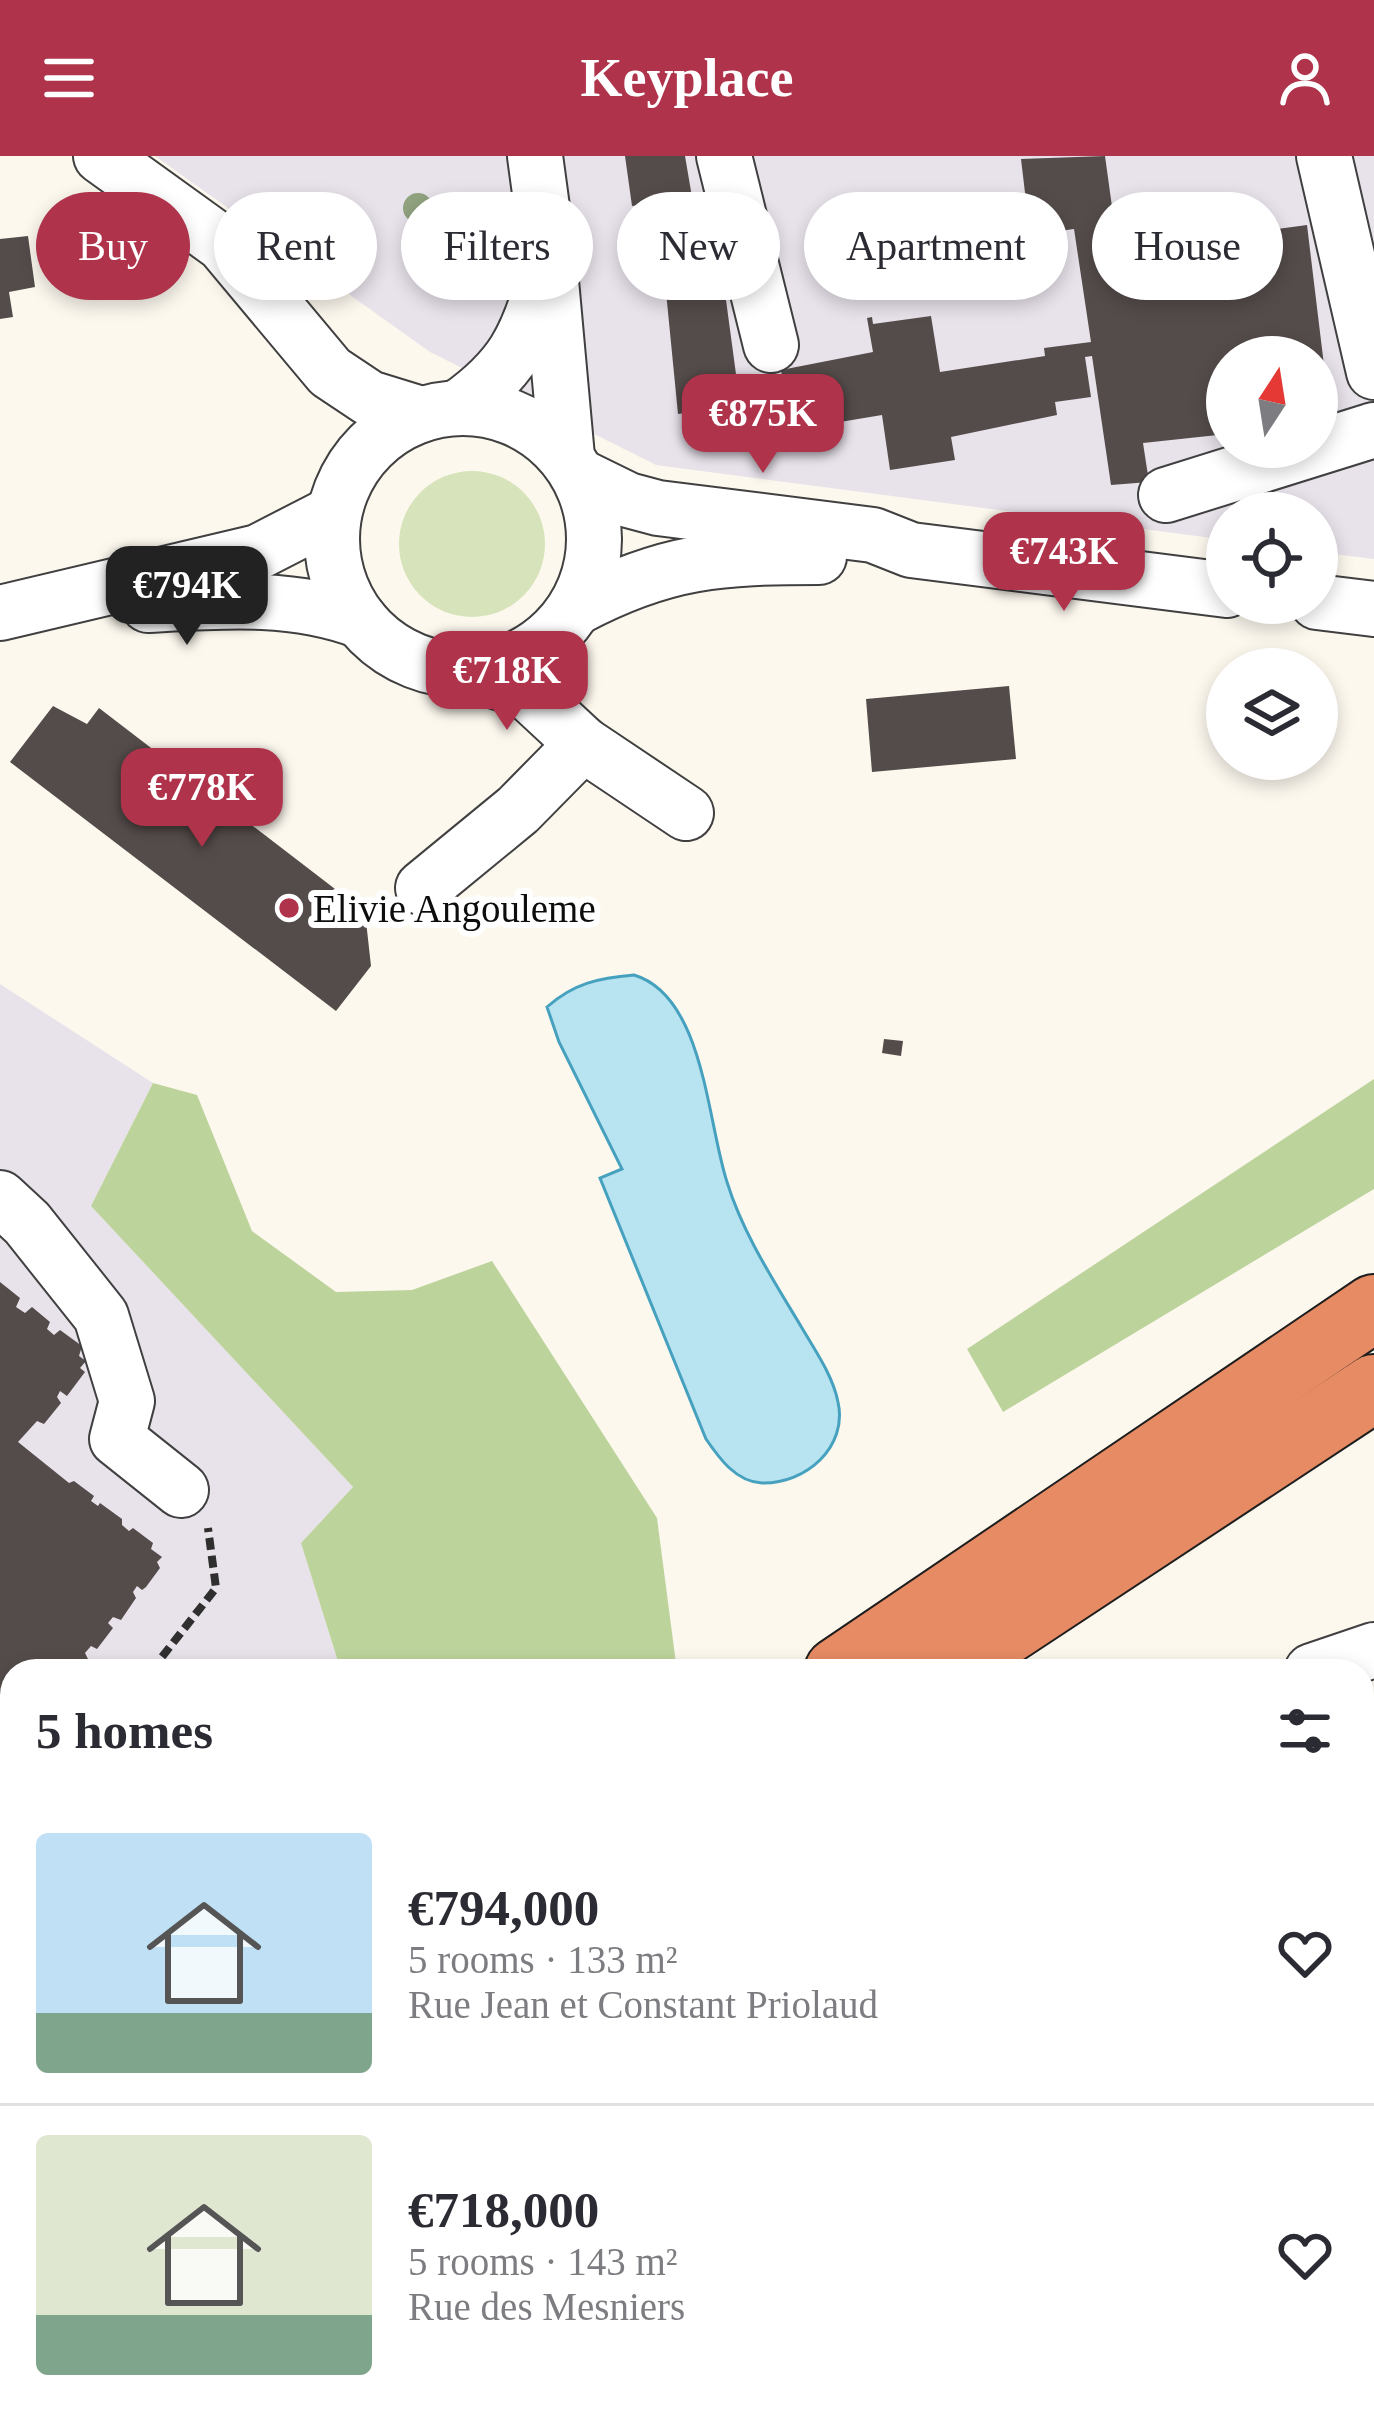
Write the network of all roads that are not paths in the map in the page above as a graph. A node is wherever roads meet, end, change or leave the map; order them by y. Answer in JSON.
{"nodes":[{"id":1,"x":101,"y":156,"type":"edge"},
{"id":2,"x":536,"y":156,"type":"edge"},
{"id":3,"x":724,"y":156,"type":"edge"},
{"id":4,"x":1324,"y":156,"type":"edge"},
{"id":5,"x":541,"y":192,"type":"edge"},
{"id":6,"x":538,"y":300,"type":"edge"},
{"id":7,"x":555,"y":300,"type":"edge"},
{"id":8,"x":771,"y":345,"type":"dead end"},
{"id":9,"x":330,"y":372,"type":"junction"},
{"id":10,"x":1374,"y":372,"type":"edge"},
{"id":11,"x":440,"y":411,"type":"junction"},
{"id":12,"x":1374,"y":430,"type":"edge"},
{"id":13,"x":573,"y":466,"type":"junction"},
{"id":14,"x":342,"y":492,"type":"junction"},
{"id":15,"x":1166,"y":495,"type":"dead end"},
{"id":16,"x":911,"y":550,"type":"junction"},
{"id":17,"x":1206,"y":587,"type":"edge"},
{"id":18,"x":1338,"y":605,"type":"edge"},
{"id":19,"x":1374,"y":609,"type":"edge"},
{"id":20,"x":13,"y":612,"type":"edge"},
{"id":21,"x":570,"y":617,"type":"junction"},
{"id":22,"x":361,"y":621,"type":"junction"},
{"id":23,"x":460,"y":670,"type":"junction"},
{"id":24,"x":583,"y":744,"type":"junction"},
{"id":25,"x":686,"y":813,"type":"dead end"},
{"id":26,"x":423,"y":888,"type":"dead end"},
{"id":27,"x":0,"y":1198,"type":"edge"},
{"id":28,"x":1374,"y":1308,"type":"edge"},
{"id":29,"x":1374,"y":1388,"type":"edge"},
{"id":30,"x":1374,"y":1398,"type":"edge"},
{"id":31,"x":181,"y":1490,"type":"road end"},
{"id":32,"x":856,"y":1659,"type":"edge"},
{"id":33,"x":963,"y":1659,"type":"edge"},
{"id":34,"x":1008,"y":1659,"type":"edge"}],
"edges":[{"from":1,"to":9,"type":"street"},
{"from":2,"to":5,"type":"street"},
{"from":3,"to":8,"type":"street"},
{"from":4,"to":10,"type":"street"},
{"from":6,"to":11,"type":"street"},
{"from":7,"to":13,"type":"street"},
{"from":9,"to":11,"type":"street"},
{"from":9,"to":14,"type":"street"},
{"from":11,"to":13,"type":"street"},
{"from":11,"to":14,"type":"street"},
{"from":12,"to":15,"type":"street"},
{"from":13,"to":16,"type":"street"},
{"from":13,"to":21,"type":"street"},
{"from":14,"to":20,"type":"street"},
{"from":14,"to":22,"type":"street"},
{"from":16,"to":17,"type":"street"},
{"from":16,"to":21,"type":"street"},
{"from":18,"to":19,"type":"street"},
{"from":20,"to":22,"type":"street"},
{"from":21,"to":23,"type":"street"},
{"from":21,"to":24,"type":"street"},
{"from":22,"to":23,"type":"street"},
{"from":23,"to":24,"type":"street"},
{"from":24,"to":25,"type":"street"},
{"from":24,"to":26,"type":"street"},
{"from":27,"to":31,"type":"street"},
{"from":28,"to":32,"type":"highway"},
{"from":29,"to":33,"type":"highway"},
{"from":30,"to":34,"type":"highway"}]}
